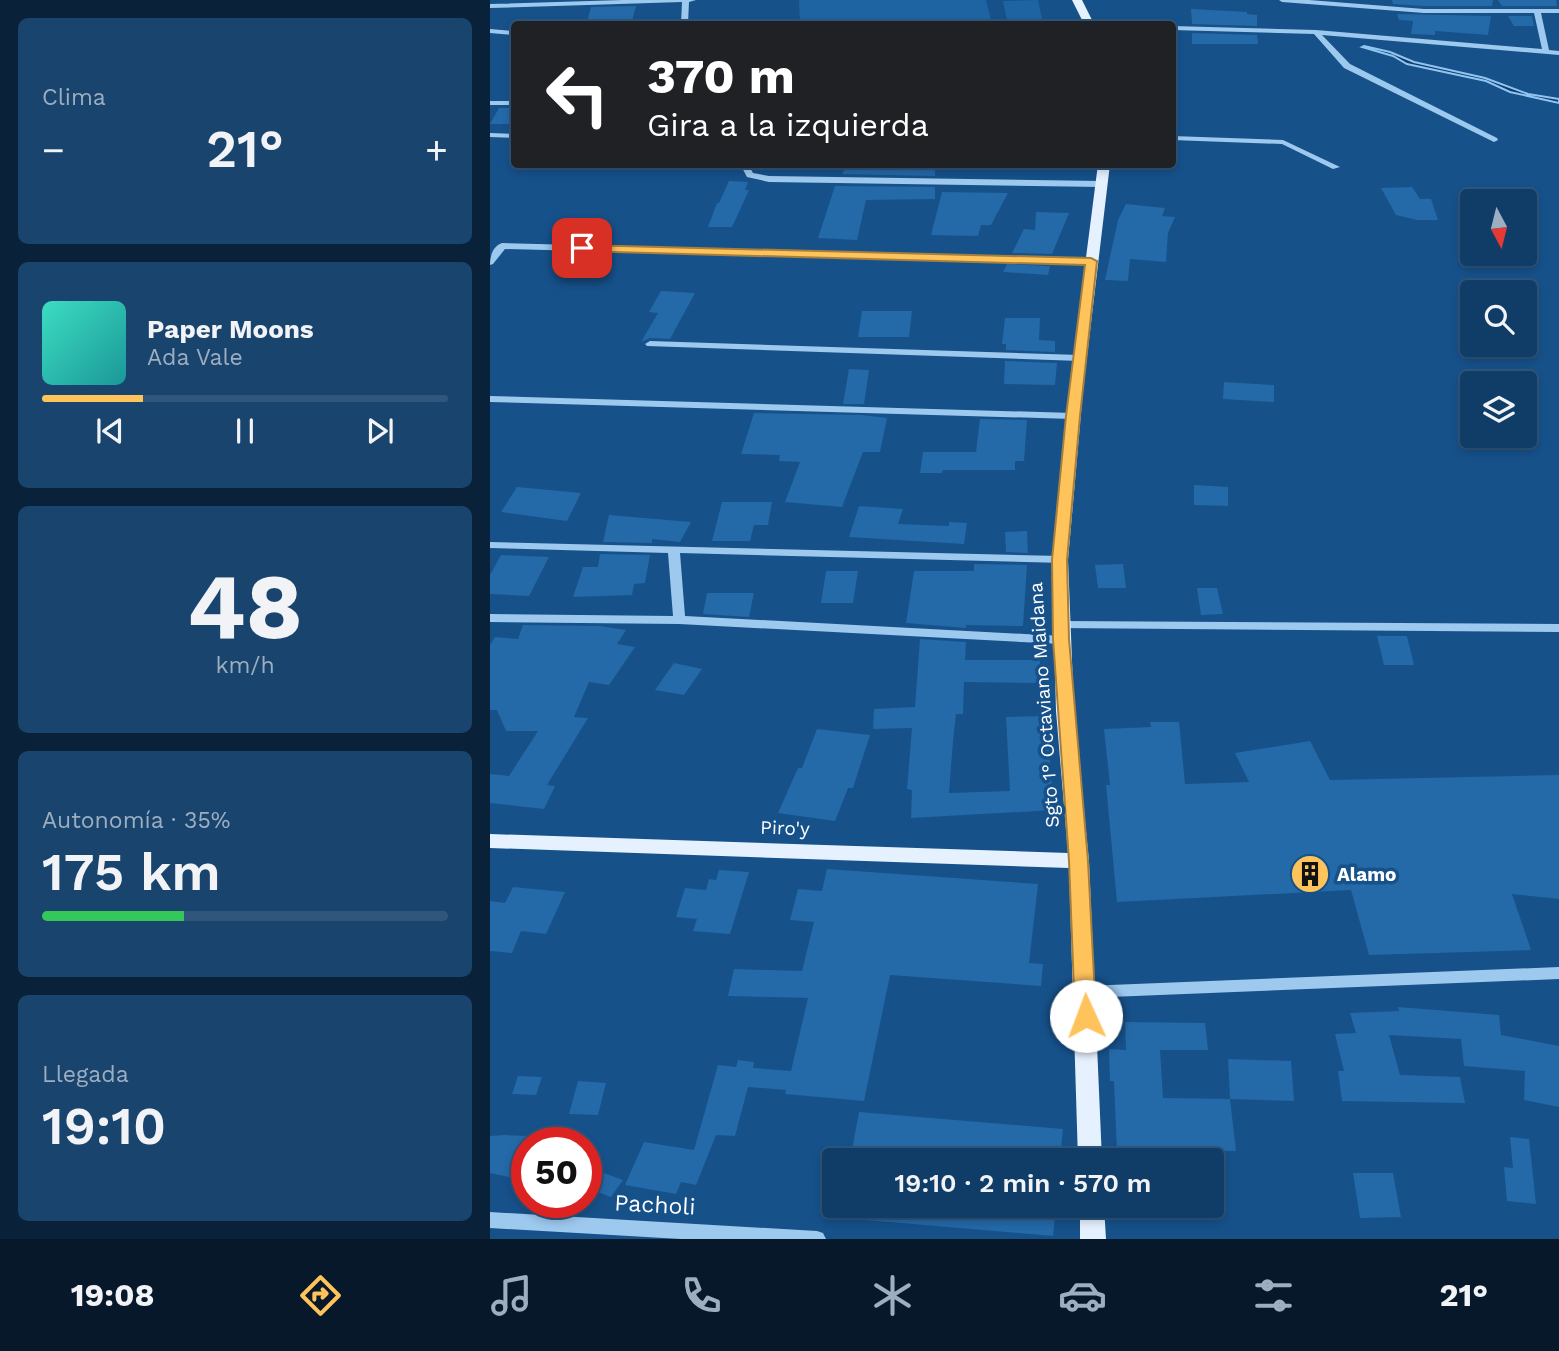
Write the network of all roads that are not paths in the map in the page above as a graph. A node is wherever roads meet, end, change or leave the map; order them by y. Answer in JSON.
{"nodes":[{"id":1,"x":686,"y":0,"type":"edge"},
{"id":2,"x":693,"y":0,"type":"edge"},
{"id":3,"x":1077,"y":0,"type":"edge"},
{"id":4,"x":1282,"y":0,"type":"edge"},
{"id":5,"x":490,"y":6,"type":"edge"},
{"id":6,"x":1537,"y":11,"type":"junction"},
{"id":7,"x":1559,"y":11,"type":"edge"},
{"id":8,"x":685,"y":21,"type":"edge"},
{"id":9,"x":1087,"y":21,"type":"edge"},
{"id":10,"x":1176,"y":28,"type":"edge"},
{"id":11,"x":490,"y":31,"type":"edge"},
{"id":12,"x":1316,"y":32,"type":"junction"},
{"id":13,"x":511,"y":33,"type":"edge"},
{"id":14,"x":1546,"y":52,"type":"junction"},
{"id":15,"x":1559,"y":53,"type":"edge"},
{"id":16,"x":490,"y":103,"type":"edge"},
{"id":17,"x":511,"y":103,"type":"edge"},
{"id":18,"x":490,"y":135,"type":"edge"},
{"id":19,"x":511,"y":136,"type":"edge"},
{"id":20,"x":1176,"y":138,"type":"edge"},
{"id":21,"x":1494,"y":140,"type":"dead end"},
{"id":22,"x":1336,"y":167,"type":"dead end"},
{"id":23,"x":746,"y":168,"type":"edge"},
{"id":24,"x":1103,"y":168,"type":"edge"},
{"id":25,"x":1101,"y":184,"type":"junction"},
{"id":26,"x":502,"y":246,"type":"joint"},
{"id":27,"x":1091,"y":261,"type":"junction"},
{"id":28,"x":490,"y":262,"type":"edge"},
{"id":29,"x":650,"y":344,"type":"dead end"},
{"id":30,"x":1080,"y":358,"type":"junction"},
{"id":31,"x":490,"y":399,"type":"edge"},
{"id":32,"x":1073,"y":416,"type":"junction"},
{"id":33,"x":490,"y":545,"type":"edge"},
{"id":34,"x":674,"y":552,"type":"junction"},
{"id":35,"x":1060,"y":560,"type":"junction"},
{"id":36,"x":490,"y":618,"type":"edge"},
{"id":37,"x":679,"y":620,"type":"junction"},
{"id":38,"x":1559,"y":628,"type":"edge"},
{"id":39,"x":1061,"y":632,"type":"junction"},
{"id":40,"x":490,"y":841,"type":"edge"},
{"id":41,"x":1079,"y":861,"type":"junction"},
{"id":42,"x":1559,"y":973,"type":"edge"},
{"id":43,"x":1085,"y":992,"type":"junction"},
{"id":44,"x":1090,"y":1148,"type":"edge"},
{"id":45,"x":1092,"y":1218,"type":"edge"},
{"id":46,"x":490,"y":1220,"type":"edge"},
{"id":47,"x":817,"y":1239,"type":"edge"},
{"id":48,"x":1093,"y":1239,"type":"edge"}],
"edges":[{"from":1,"to":2,"type":"street"},
{"from":1,"to":5,"type":"street"},
{"from":1,"to":8,"type":"street"},
{"from":3,"to":9,"type":"main road"},
{"from":4,"to":6,"type":"street"},
{"from":6,"to":7,"type":"street"},
{"from":6,"to":14,"type":"street"},
{"from":10,"to":12,"type":"street"},
{"from":11,"to":13,"type":"street"},
{"from":12,"to":14,"type":"street"},
{"from":12,"to":21,"type":"street"},
{"from":14,"to":15,"type":"street"},
{"from":16,"to":17,"type":"street"},
{"from":18,"to":19,"type":"street"},
{"from":20,"to":22,"type":"street"},
{"from":23,"to":25,"type":"street"},
{"from":24,"to":25,"type":"main road","name":"Sgto 1° Octaviano Maidana"},
{"from":25,"to":27,"type":"main road","name":"Sgto 1° Octaviano Maidana"},
{"from":26,"to":27,"type":"street"},
{"from":26,"to":28,"type":"street"},
{"from":27,"to":30,"type":"main road","name":"Sgto 1° Octaviano Maidana"},
{"from":29,"to":30,"type":"street"},
{"from":30,"to":32,"type":"main road","name":"Sgto 1° Octaviano Maidana"},
{"from":31,"to":32,"type":"street"},
{"from":32,"to":35,"type":"main road","name":"Sgto 1° Octaviano Maidana"},
{"from":33,"to":34,"type":"street"},
{"from":34,"to":35,"type":"street"},
{"from":34,"to":37,"type":"street"},
{"from":35,"to":39,"type":"main road","name":"Sgto 1° Octaviano Maidana"},
{"from":36,"to":37,"type":"street"},
{"from":37,"to":39,"type":"street"},
{"from":38,"to":39,"type":"street"},
{"from":39,"to":41,"type":"main road","name":"Sgto 1° Octaviano Maidana"},
{"from":40,"to":41,"type":"main road","name":"Piro'y"},
{"from":41,"to":43,"type":"main road","name":"Sgto 1° Octaviano Maidana"},
{"from":42,"to":43,"type":"street"},
{"from":43,"to":44,"type":"main road","name":"Sgto 1° Octaviano Maidana"},
{"from":45,"to":48,"type":"main road"},
{"from":46,"to":47,"type":"street","name":"Pacholi"}]}
